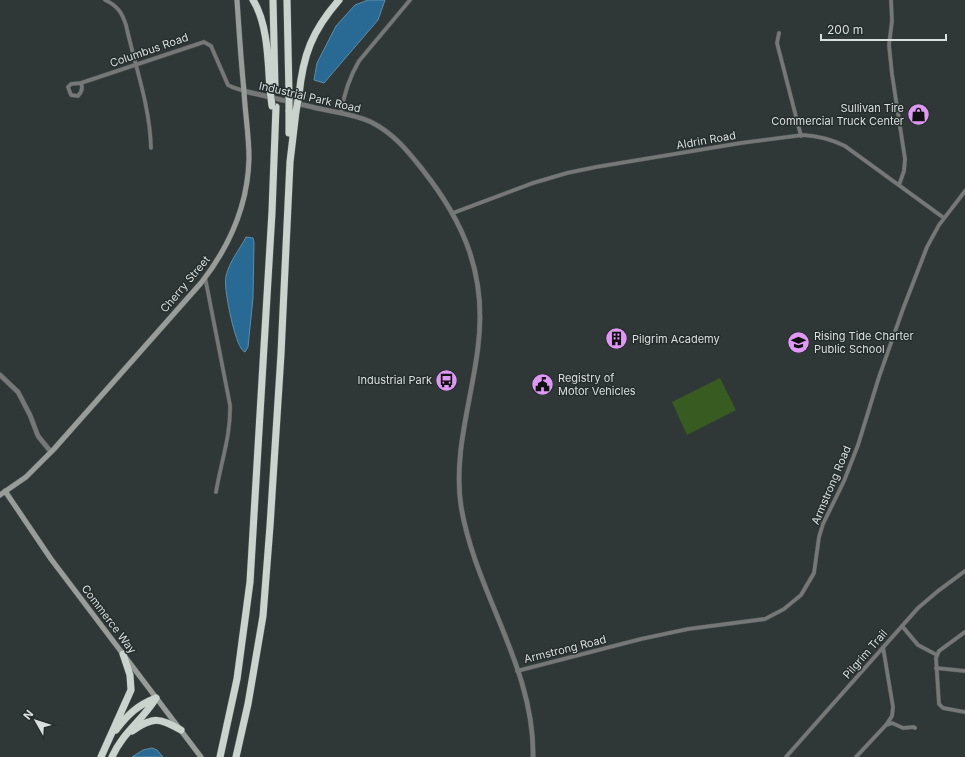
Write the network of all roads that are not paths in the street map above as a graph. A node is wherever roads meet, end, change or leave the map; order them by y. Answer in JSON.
{"nodes":[{"id":1,"x":105,"y":0,"type":"edge"},
{"id":2,"x":237,"y":0,"type":"edge"},
{"id":3,"x":253,"y":0,"type":"edge"},
{"id":4,"x":273,"y":0,"type":"edge"},
{"id":5,"x":287,"y":0,"type":"edge"},
{"id":6,"x":339,"y":0,"type":"edge"},
{"id":7,"x":410,"y":0,"type":"edge"},
{"id":8,"x":891,"y":0,"type":"edge"},
{"id":9,"x":780,"y":33,"type":"dead end"},
{"id":10,"x":136,"y":65,"type":"junction"},
{"id":11,"x":81,"y":83,"type":"junction"},
{"id":12,"x":272,"y":90,"type":"junction"},
{"id":13,"x":244,"y":91,"type":"junction"},
{"id":14,"x":292,"y":111,"type":"junction"},
{"id":15,"x":341,"y":112,"type":"junction"},
{"id":16,"x":802,"y":136,"type":"junction"},
{"id":17,"x":151,"y":148,"type":"dead end"},
{"id":18,"x":899,"y":184,"type":"junction"},
{"id":19,"x":965,"y":191,"type":"edge"},
{"id":20,"x":453,"y":212,"type":"junction"},
{"id":21,"x":944,"y":218,"type":"junction"},
{"id":22,"x":205,"y":277,"type":"junction"},
{"id":23,"x":0,"y":375,"type":"edge"},
{"id":24,"x":51,"y":452,"type":"junction"},
{"id":25,"x":5,"y":491,"type":"junction"},
{"id":26,"x":216,"y":492,"type":"dead end"},
{"id":27,"x":0,"y":495,"type":"edge"},
{"id":28,"x":965,"y":571,"type":"edge"},
{"id":29,"x":902,"y":626,"type":"junction"},
{"id":30,"x":965,"y":632,"type":"edge"},
{"id":31,"x":883,"y":648,"type":"junction"},
{"id":32,"x":123,"y":654,"type":"junction"},
{"id":33,"x":937,"y":655,"type":"junction"},
{"id":34,"x":936,"y":668,"type":"junction"},
{"id":35,"x":518,"y":671,"type":"junction"},
{"id":36,"x":965,"y":671,"type":"edge"},
{"id":37,"x":156,"y":698,"type":"junction"},
{"id":38,"x":965,"y":712,"type":"edge"},
{"id":39,"x":886,"y":725,"type":"junction"},
{"id":40,"x":915,"y":728,"type":"dead end"},
{"id":41,"x":182,"y":730,"type":"junction"},
{"id":42,"x":125,"y":735,"type":"junction"},
{"id":43,"x":108,"y":741,"type":"junction"},
{"id":44,"x":101,"y":757,"type":"edge"},
{"id":45,"x":112,"y":757,"type":"edge"},
{"id":46,"x":201,"y":757,"type":"edge"},
{"id":47,"x":220,"y":757,"type":"edge"},
{"id":48,"x":236,"y":757,"type":"edge"},
{"id":49,"x":533,"y":757,"type":"edge"},
{"id":50,"x":786,"y":757,"type":"edge"},
{"id":51,"x":856,"y":757,"type":"edge"}],
"edges":[{"from":1,"to":10,"type":"street"},
{"from":2,"to":13,"type":"main road","name":"Cherry Street"},
{"from":3,"to":12,"type":"highway"},
{"from":4,"to":12,"type":"highway"},
{"from":5,"to":14,"type":"highway","bridge":true},
{"from":6,"to":14,"type":"highway","bridge":true},
{"from":7,"to":15,"type":"street"},
{"from":8,"to":18,"type":"street"},
{"from":9,"to":16,"type":"street"},
{"from":10,"to":11,"type":"street","name":"Columbus Road"},
{"from":10,"to":13,"type":"street","name":"Columbus Road"},
{"from":10,"to":17,"type":"street"},
{"from":11,"to":11,"type":"street","name":"Columbus Road"},
{"from":12,"to":47,"type":"highway","bridge":true},
{"from":13,"to":15,"type":"street","name":"Industrial Park Road"},
{"from":13,"to":22,"type":"main road","name":"Cherry Street"},
{"from":14,"to":48,"type":"highway"},
{"from":15,"to":20,"type":"street","name":"Industrial Park Road"},
{"from":16,"to":18,"type":"street","name":"Aldrin Road"},
{"from":16,"to":20,"type":"street","name":"Aldrin Road"},
{"from":18,"to":21,"type":"street","name":"Aldrin Road"},
{"from":19,"to":21,"type":"street","name":"Armstrong Road"},
{"from":20,"to":35,"type":"street","name":"Industrial Park Road"},
{"from":21,"to":35,"type":"street","name":"Armstrong Road"},
{"from":22,"to":24,"type":"main road","name":"Cherry Street"},
{"from":22,"to":26,"type":"street"},
{"from":23,"to":24,"type":"street"},
{"from":24,"to":25,"type":"main road","name":"Cherry Street"},
{"from":25,"to":27,"type":"main road","name":"Cherry Street"},
{"from":25,"to":32,"type":"main road","name":"Commerce Way"},
{"from":28,"to":29,"type":"street","name":"Pilgrim Trail"},
{"from":29,"to":31,"type":"street","name":"Pilgrim Trail"},
{"from":29,"to":33,"type":"street"},
{"from":30,"to":33,"type":"street"},
{"from":31,"to":39,"type":"street"},
{"from":31,"to":50,"type":"street","name":"Pilgrim Trail"},
{"from":32,"to":37,"type":"main road","name":"Commerce Way"},
{"from":32,"to":43,"type":"highway"},
{"from":33,"to":34,"type":"street"},
{"from":34,"to":36,"type":"street"},
{"from":34,"to":38,"type":"street"},
{"from":35,"to":49,"type":"street","name":"Industrial Park Road"},
{"from":37,"to":41,"type":"main road","name":"Commerce Way"},
{"from":37,"to":42,"type":"highway"},
{"from":37,"to":43,"type":"highway"},
{"from":39,"to":40,"type":"street"},
{"from":39,"to":51,"type":"street"},
{"from":41,"to":42,"type":"highway"},
{"from":41,"to":46,"type":"main road","name":"Commerce Way"},
{"from":42,"to":45,"type":"highway"},
{"from":43,"to":44,"type":"highway"}]}
